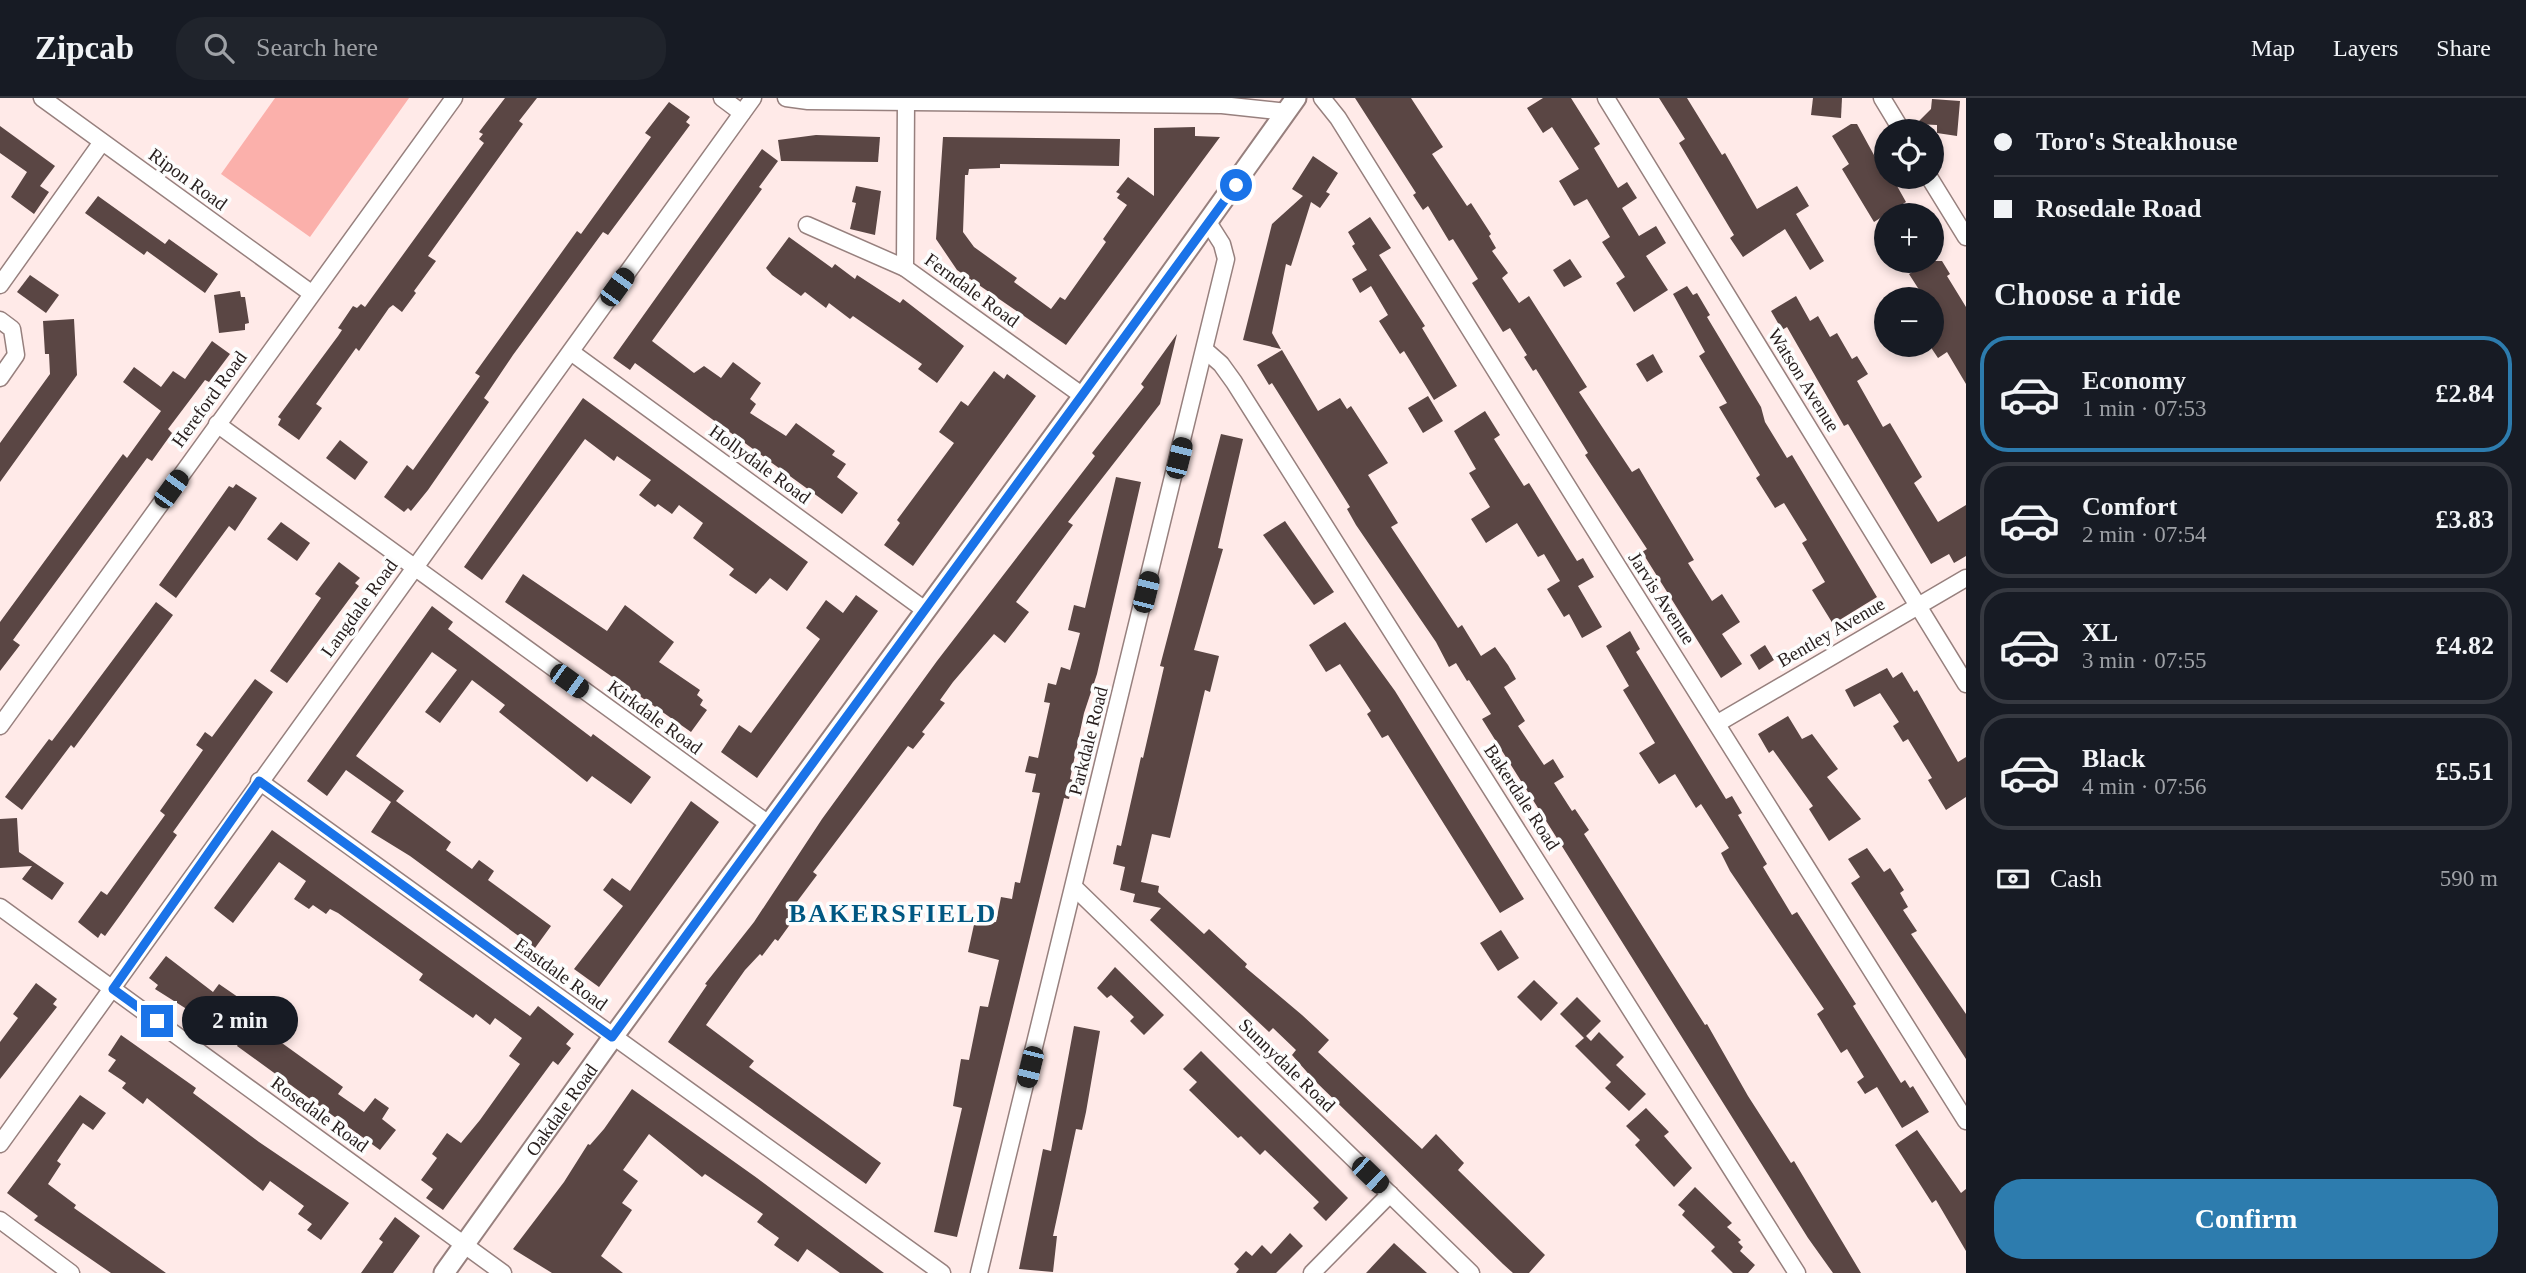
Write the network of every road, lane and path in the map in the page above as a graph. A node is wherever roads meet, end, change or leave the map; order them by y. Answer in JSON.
{"nodes":[{"id":1,"x":42,"y":98,"type":"edge"},
{"id":2,"x":454,"y":98,"type":"edge"},
{"id":3,"x":722,"y":98,"type":"edge"},
{"id":4,"x":753,"y":98,"type":"edge"},
{"id":5,"x":786,"y":98,"type":"edge"},
{"id":6,"x":1322,"y":98,"type":"edge"},
{"id":7,"x":1606,"y":98,"type":"edge"},
{"id":8,"x":1882,"y":98,"type":"edge"},
{"id":9,"x":906,"y":100,"type":"junction"},
{"id":10,"x":1292,"y":105,"type":"edge"},
{"id":11,"x":742,"y":113,"type":"junction"},
{"id":12,"x":1895,"y":119,"type":"edge"},
{"id":13,"x":102,"y":142,"type":"junction"},
{"id":14,"x":1937,"y":189,"type":"edge"},
{"id":15,"x":1208,"y":222,"type":"junction"},
{"id":16,"x":807,"y":225,"type":"dead end"},
{"id":17,"x":1966,"y":237,"type":"edge"},
{"id":18,"x":905,"y":268,"type":"junction"},
{"id":19,"x":0,"y":285,"type":"edge"},
{"id":20,"x":311,"y":293,"type":"junction"},
{"id":21,"x":0,"y":320,"type":"edge"},
{"id":22,"x":1205,"y":350,"type":"junction"},
{"id":23,"x":570,"y":352,"type":"junction"},
{"id":24,"x":0,"y":378,"type":"edge"},
{"id":25,"x":1083,"y":396,"type":"junction"},
{"id":26,"x":217,"y":424,"type":"junction"},
{"id":27,"x":413,"y":569,"type":"junction"},
{"id":28,"x":1966,"y":578,"type":"edge"},
{"id":29,"x":1917,"y":606,"type":"junction"},
{"id":30,"x":925,"y":610,"type":"junction"},
{"id":31,"x":1966,"y":684,"type":"edge"},
{"id":32,"x":1718,"y":723,"type":"junction"},
{"id":33,"x":0,"y":726,"type":"edge"},
{"id":34,"x":259,"y":781,"type":"junction"},
{"id":35,"x":770,"y":825,"type":"junction"},
{"id":36,"x":1075,"y":888,"type":"junction"},
{"id":37,"x":0,"y":907,"type":"edge"},
{"id":38,"x":113,"y":989,"type":"junction"},
{"id":39,"x":612,"y":1037,"type":"junction"},
{"id":40,"x":1966,"y":1121,"type":"edge"},
{"id":41,"x":0,"y":1144,"type":"edge"},
{"id":42,"x":1390,"y":1194,"type":"junction"},
{"id":43,"x":0,"y":1220,"type":"edge"},
{"id":44,"x":464,"y":1245,"type":"junction"},
{"id":45,"x":71,"y":1273,"type":"edge"},
{"id":46,"x":444,"y":1273,"type":"edge"},
{"id":47,"x":503,"y":1273,"type":"edge"},
{"id":48,"x":942,"y":1273,"type":"edge"},
{"id":49,"x":979,"y":1273,"type":"edge"},
{"id":50,"x":1312,"y":1273,"type":"edge"},
{"id":51,"x":1471,"y":1273,"type":"edge"},
{"id":52,"x":1797,"y":1273,"type":"edge"}],
"edges":[{"from":1,"to":13,"type":"street","name":"Ripon Road"},
{"from":2,"to":20,"type":"street","name":"Hereford Road"},
{"from":3,"to":11,"type":"street"},
{"from":4,"to":11,"type":"street","name":"Langdale Road"},
{"from":5,"to":9,"type":"street"},
{"from":6,"to":32,"type":"street","name":"Jarvis Avenue"},
{"from":7,"to":29,"type":"street","name":"Watson Avenue"},
{"from":8,"to":12,"type":"street"},
{"from":9,"to":10,"type":"street"},
{"from":9,"to":18,"type":"street","name":"Ferndale Road"},
{"from":10,"to":15,"type":"street","name":"Oakdale Road"},
{"from":11,"to":23,"type":"street","name":"Langdale Road"},
{"from":13,"to":19,"type":"street"},
{"from":13,"to":20,"type":"street","name":"Ripon Road"},
{"from":14,"to":17,"type":"street"},
{"from":15,"to":22,"type":"street","name":"Parkdale Road"},
{"from":15,"to":25,"type":"street","name":"Oakdale Road"},
{"from":16,"to":18,"type":"street"},
{"from":18,"to":25,"type":"street","name":"Ferndale Road"},
{"from":20,"to":26,"type":"street","name":"Hereford Road"},
{"from":21,"to":24,"type":"street"},
{"from":22,"to":36,"type":"street","name":"Parkdale Road"},
{"from":22,"to":52,"type":"street","name":"Bakerdale Road"},
{"from":23,"to":27,"type":"street","name":"Langdale Road"},
{"from":23,"to":30,"type":"street","name":"Hollydale Road"},
{"from":25,"to":30,"type":"street","name":"Oakdale Road"},
{"from":26,"to":27,"type":"street","name":"Kirkdale Road"},
{"from":26,"to":33,"type":"street","name":"Hereford Road"},
{"from":27,"to":34,"type":"street","name":"Langdale Road"},
{"from":27,"to":35,"type":"street","name":"Kirkdale Road"},
{"from":28,"to":29,"type":"street","name":"Bentley Avenue"},
{"from":29,"to":31,"type":"street","name":"Watson Avenue"},
{"from":29,"to":32,"type":"street","name":"Bentley Avenue"},
{"from":30,"to":35,"type":"street","name":"Oakdale Road"},
{"from":32,"to":40,"type":"street","name":"Jarvis Avenue"},
{"from":34,"to":38,"type":"street","name":"Langdale Road"},
{"from":34,"to":39,"type":"street","name":"Eastdale Road"},
{"from":35,"to":39,"type":"street","name":"Oakdale Road"},
{"from":36,"to":42,"type":"street","name":"Sunnydale Road"},
{"from":36,"to":49,"type":"street","name":"Parkdale Road"},
{"from":37,"to":38,"type":"street","name":"Rosedale Road"},
{"from":38,"to":41,"type":"street","name":"Langdale Road"},
{"from":38,"to":44,"type":"street","name":"Rosedale Road"},
{"from":39,"to":44,"type":"street","name":"Oakdale Road"},
{"from":39,"to":48,"type":"street","name":"Eastdale Road"},
{"from":42,"to":50,"type":"street"},
{"from":42,"to":51,"type":"street","name":"Sunnydale Road"},
{"from":43,"to":45,"type":"street"},
{"from":44,"to":46,"type":"street","name":"Oakdale Road"},
{"from":44,"to":47,"type":"street","name":"Rosedale Road"}]}
